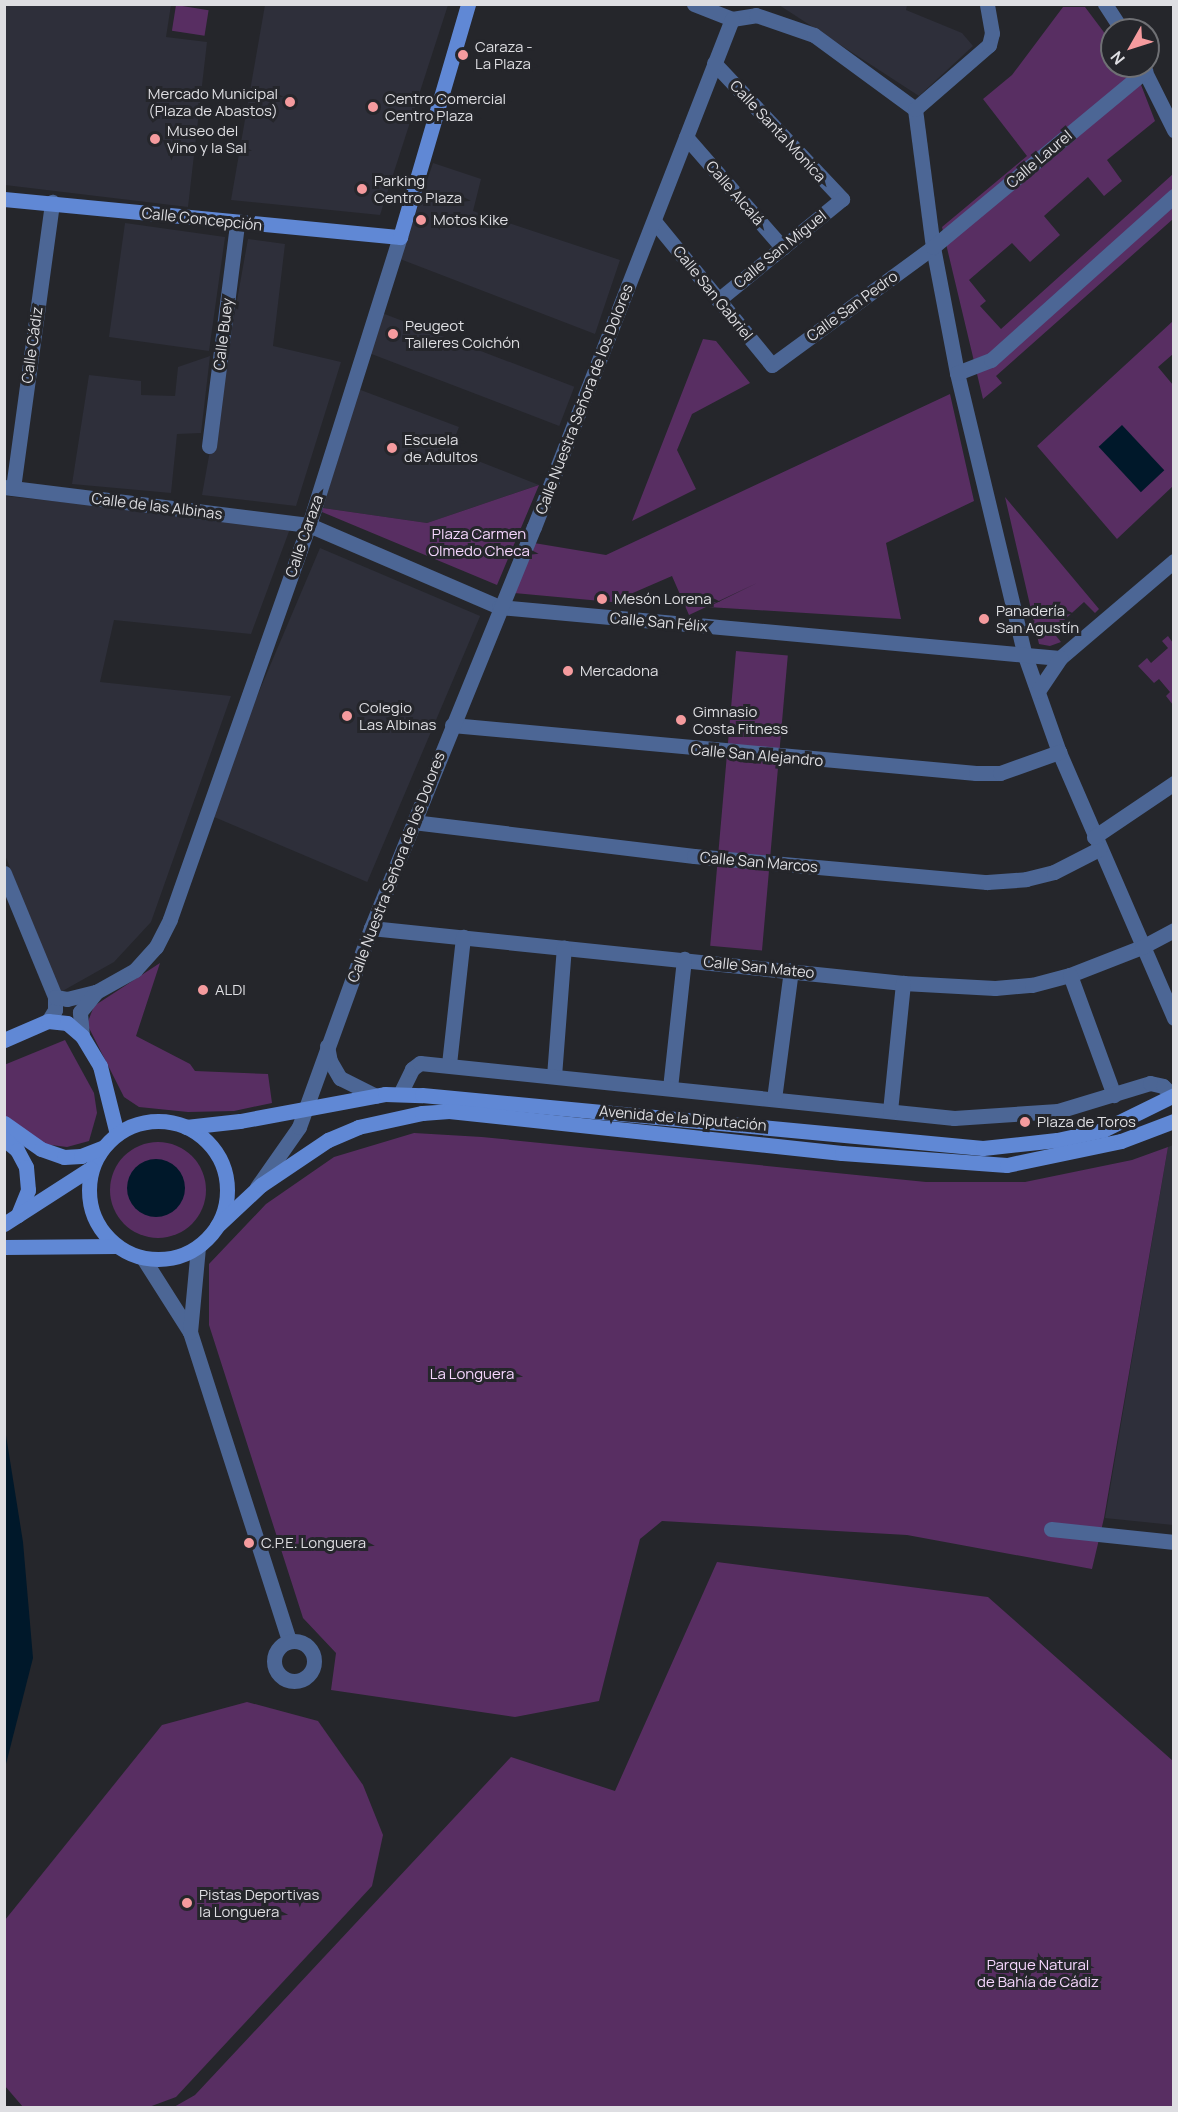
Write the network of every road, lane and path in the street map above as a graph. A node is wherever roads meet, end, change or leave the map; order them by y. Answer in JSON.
{"nodes":[{"id":1,"x":468,"y":4,"type":"edge"},
{"id":2,"x":694,"y":4,"type":"edge"},
{"id":3,"x":987,"y":4,"type":"edge"},
{"id":4,"x":1106,"y":5,"type":"edge"},
{"id":5,"x":1114,"y":18,"type":"edge"},
{"id":6,"x":732,"y":19,"type":"junction"},
{"id":7,"x":714,"y":63,"type":"junction"},
{"id":8,"x":1132,"y":78,"type":"edge"},
{"id":9,"x":1147,"y":78,"type":"edge"},
{"id":10,"x":915,"y":109,"type":"junction"},
{"id":11,"x":1173,"y":130,"type":"edge"},
{"id":12,"x":687,"y":137,"type":"junction"},
{"id":13,"x":1173,"y":196,"type":"edge"},
{"id":14,"x":4,"y":199,"type":"edge"},
{"id":15,"x":842,"y":199,"type":"joint"},
{"id":16,"x":52,"y":202,"type":"junction"},
{"id":17,"x":654,"y":221,"type":"junction"},
{"id":18,"x":237,"y":223,"type":"junction"},
{"id":19,"x":400,"y":237,"type":"junction"},
{"id":20,"x":933,"y":247,"type":"junction"},
{"id":21,"x":783,"y":248,"type":"junction"},
{"id":22,"x":718,"y":300,"type":"junction"},
{"id":23,"x":772,"y":365,"type":"joint"},
{"id":24,"x":957,"y":373,"type":"junction"},
{"id":25,"x":209,"y":446,"type":"dead end"},
{"id":26,"x":9,"y":488,"type":"edge"},
{"id":27,"x":309,"y":525,"type":"junction"},
{"id":28,"x":1173,"y":561,"type":"edge"},
{"id":29,"x":499,"y":607,"type":"junction"},
{"id":30,"x":1025,"y":656,"type":"junction"},
{"id":31,"x":1060,"y":658,"type":"junction"},
{"id":32,"x":1038,"y":691,"type":"junction"},
{"id":33,"x":452,"y":725,"type":"junction"},
{"id":34,"x":1059,"y":752,"type":"junction"},
{"id":35,"x":1173,"y":783,"type":"edge"},
{"id":36,"x":413,"y":822,"type":"junction"},
{"id":37,"x":1096,"y":843,"type":"junction"},
{"id":38,"x":6,"y":884,"type":"edge"},
{"id":39,"x":371,"y":928,"type":"junction"},
{"id":40,"x":1173,"y":930,"type":"edge"},
{"id":41,"x":463,"y":937,"type":"junction"},
{"id":42,"x":564,"y":947,"type":"junction"},
{"id":43,"x":1142,"y":947,"type":"junction"},
{"id":44,"x":684,"y":959,"type":"junction"},
{"id":45,"x":790,"y":970,"type":"junction"},
{"id":46,"x":1070,"y":975,"type":"junction"},
{"id":47,"x":903,"y":982,"type":"junction"},
{"id":48,"x":96,"y":992,"type":"junction"},
{"id":49,"x":55,"y":997,"type":"junction"},
{"id":50,"x":1173,"y":1017,"type":"edge"},
{"id":51,"x":48,"y":1021,"type":"junction"},
{"id":52,"x":82,"y":1036,"type":"junction"},
{"id":53,"x":4,"y":1040,"type":"edge"},
{"id":54,"x":327,"y":1046,"type":"junction"},
{"id":55,"x":449,"y":1064,"type":"junction"},
{"id":56,"x":554,"y":1076,"type":"junction"},
{"id":57,"x":669,"y":1088,"type":"junction"},
{"id":58,"x":400,"y":1094,"type":"junction"},
{"id":59,"x":1114,"y":1095,"type":"junction"},
{"id":60,"x":376,"y":1096,"type":"junction"},
{"id":61,"x":1173,"y":1096,"type":"edge"},
{"id":62,"x":774,"y":1099,"type":"junction"},
{"id":63,"x":305,"y":1108,"type":"junction"},
{"id":64,"x":890,"y":1111,"type":"junction"},
{"id":65,"x":1173,"y":1121,"type":"edge"},
{"id":66,"x":4,"y":1124,"type":"edge"},
{"id":67,"x":186,"y":1127,"type":"junction"},
{"id":68,"x":117,"y":1134,"type":"junction"},
{"id":69,"x":4,"y":1139,"type":"edge"},
{"id":70,"x":102,"y":1148,"type":"junction"},
{"id":71,"x":91,"y":1168,"type":"junction"},
{"id":72,"x":254,"y":1191,"type":"junction"},
{"id":73,"x":18,"y":1215,"type":"junction"},
{"id":74,"x":4,"y":1224,"type":"edge"},
{"id":75,"x":218,"y":1226,"type":"junction"},
{"id":76,"x":116,"y":1246,"type":"junction"},
{"id":77,"x":4,"y":1247,"type":"edge"},
{"id":78,"x":198,"y":1247,"type":"junction"},
{"id":79,"x":143,"y":1258,"type":"junction"},
{"id":80,"x":190,"y":1332,"type":"junction"},
{"id":81,"x":1051,"y":1528,"type":"dead end"},
{"id":82,"x":1173,"y":1542,"type":"edge"},
{"id":83,"x":289,"y":1641,"type":"dead end"}],
"edges":[{"from":1,"to":19,"type":"main road","name":"Calle Caraza"},
{"from":2,"to":6,"type":"street"},
{"from":3,"to":10,"type":"street"},
{"from":4,"to":5,"type":"street"},
{"from":6,"to":7,"type":"street","name":"Calle Nuestra Señora de los Dolores"},
{"from":6,"to":10,"type":"street"},
{"from":7,"to":12,"type":"street","name":"Calle Nuestra Señora de los Dolores"},
{"from":7,"to":15,"type":"street","name":"Calle Santa Monica"},
{"from":8,"to":20,"type":"street","name":"Calle Laurel"},
{"from":9,"to":11,"type":"street"},
{"from":10,"to":20,"type":"street"},
{"from":12,"to":17,"type":"street","name":"Calle Nuestra Señora de los Dolores"},
{"from":12,"to":21,"type":"street","name":"Calle Alcalá"},
{"from":13,"to":24,"type":"street"},
{"from":14,"to":16,"type":"main road","name":"Calle Concepción"},
{"from":15,"to":21,"type":"street","name":"Calle San Miguel"},
{"from":16,"to":18,"type":"main road","name":"Calle Concepción"},
{"from":16,"to":26,"type":"street","name":"Calle Cádiz"},
{"from":17,"to":22,"type":"street","name":"Calle San Gabriel"},
{"from":17,"to":29,"type":"street","name":"Calle Nuestra Señora de los Dolores"},
{"from":18,"to":19,"type":"main road","name":"Calle Concepción"},
{"from":18,"to":25,"type":"street","name":"Calle Buey"},
{"from":19,"to":27,"type":"street","name":"Calle Caraza"},
{"from":20,"to":23,"type":"street","name":"Calle San Pedro"},
{"from":20,"to":24,"type":"street"},
{"from":21,"to":22,"type":"street","name":"Calle San Miguel"},
{"from":22,"to":23,"type":"street","name":"Calle San Gabriel"},
{"from":24,"to":30,"type":"street"},
{"from":26,"to":27,"type":"street","name":"Calle de las Albinas"},
{"from":27,"to":29,"type":"street","name":"Calle San Félix"},
{"from":27,"to":48,"type":"street","name":"Calle Caraza"},
{"from":28,"to":31,"type":"street"},
{"from":29,"to":30,"type":"street","name":"Calle San Félix"},
{"from":29,"to":33,"type":"street","name":"Calle Nuestra Señora de los Dolores"},
{"from":30,"to":31,"type":"street","name":"Calle San Félix"},
{"from":30,"to":32,"type":"street"},
{"from":31,"to":32,"type":"street"},
{"from":32,"to":34,"type":"street"},
{"from":33,"to":34,"type":"street","name":"Calle San Alejandro"},
{"from":33,"to":36,"type":"street","name":"Calle Nuestra Señora de los Dolores"},
{"from":34,"to":37,"type":"street"},
{"from":35,"to":37,"type":"street","name":"Calle San Marcos"},
{"from":36,"to":37,"type":"street","name":"Calle San Marcos"},
{"from":36,"to":39,"type":"street","name":"Calle Nuestra Señora de los Dolores"},
{"from":37,"to":43,"type":"street"},
{"from":38,"to":49,"type":"street"},
{"from":39,"to":41,"type":"street","name":"Calle San Mateo"},
{"from":39,"to":54,"type":"street","name":"Calle Nuestra Señora de los Dolores"},
{"from":40,"to":43,"type":"street","name":"Calle San Mateo"},
{"from":41,"to":42,"type":"street","name":"Calle San Mateo"},
{"from":41,"to":55,"type":"street"},
{"from":42,"to":44,"type":"street","name":"Calle San Mateo"},
{"from":42,"to":56,"type":"street"},
{"from":43,"to":46,"type":"street","name":"Calle San Mateo"},
{"from":43,"to":50,"type":"street"},
{"from":44,"to":45,"type":"street","name":"Calle San Mateo"},
{"from":44,"to":57,"type":"street"},
{"from":45,"to":47,"type":"street","name":"Calle San Mateo"},
{"from":45,"to":62,"type":"street"},
{"from":46,"to":47,"type":"street","name":"Calle San Mateo"},
{"from":46,"to":59,"type":"street"},
{"from":47,"to":64,"type":"street"},
{"from":48,"to":49,"type":"street","name":"Calle Caraza"},
{"from":48,"to":52,"type":"street"},
{"from":49,"to":51,"type":"street"},
{"from":51,"to":52,"type":"main road"},
{"from":51,"to":53,"type":"main road"},
{"from":52,"to":68,"type":"main road"},
{"from":54,"to":60,"type":"street"},
{"from":54,"to":63,"type":"street","name":"Calle Nuestra Señora de los Dolores"},
{"from":55,"to":56,"type":"street"},
{"from":55,"to":58,"type":"street"},
{"from":56,"to":57,"type":"street"},
{"from":57,"to":62,"type":"street"},
{"from":58,"to":60,"type":"main road","name":"Avenida de la Diputación"},
{"from":58,"to":61,"type":"main road","name":"Avenida de la Diputación"},
{"from":59,"to":61,"type":"street"},
{"from":59,"to":64,"type":"street"},
{"from":60,"to":63,"type":"main road","name":"Avenida de la Diputación"},
{"from":62,"to":64,"type":"street"},
{"from":63,"to":67,"type":"main road","name":"Avenida de la Diputación"},
{"from":63,"to":72,"type":"street","name":"Calle Nuestra Señora de los Dolores"},
{"from":65,"to":72,"type":"main road","name":"Avenida de la Diputación"},
{"from":66,"to":70,"type":"main road"},
{"from":67,"to":68,"type":"main road"},
{"from":67,"to":75,"type":"main road"},
{"from":68,"to":70,"type":"main road"},
{"from":69,"to":73,"type":"main road"},
{"from":70,"to":71,"type":"main road"},
{"from":71,"to":73,"type":"main road"},
{"from":71,"to":76,"type":"main road"},
{"from":72,"to":75,"type":"main road","name":"Avenida de la Diputación"},
{"from":73,"to":74,"type":"main road"},
{"from":75,"to":78,"type":"main road"},
{"from":76,"to":77,"type":"main road"},
{"from":76,"to":79,"type":"main road"},
{"from":78,"to":79,"type":"main road"},
{"from":78,"to":80,"type":"street"},
{"from":79,"to":80,"type":"street"},
{"from":80,"to":83,"type":"street"},
{"from":81,"to":82,"type":"street"}]}
